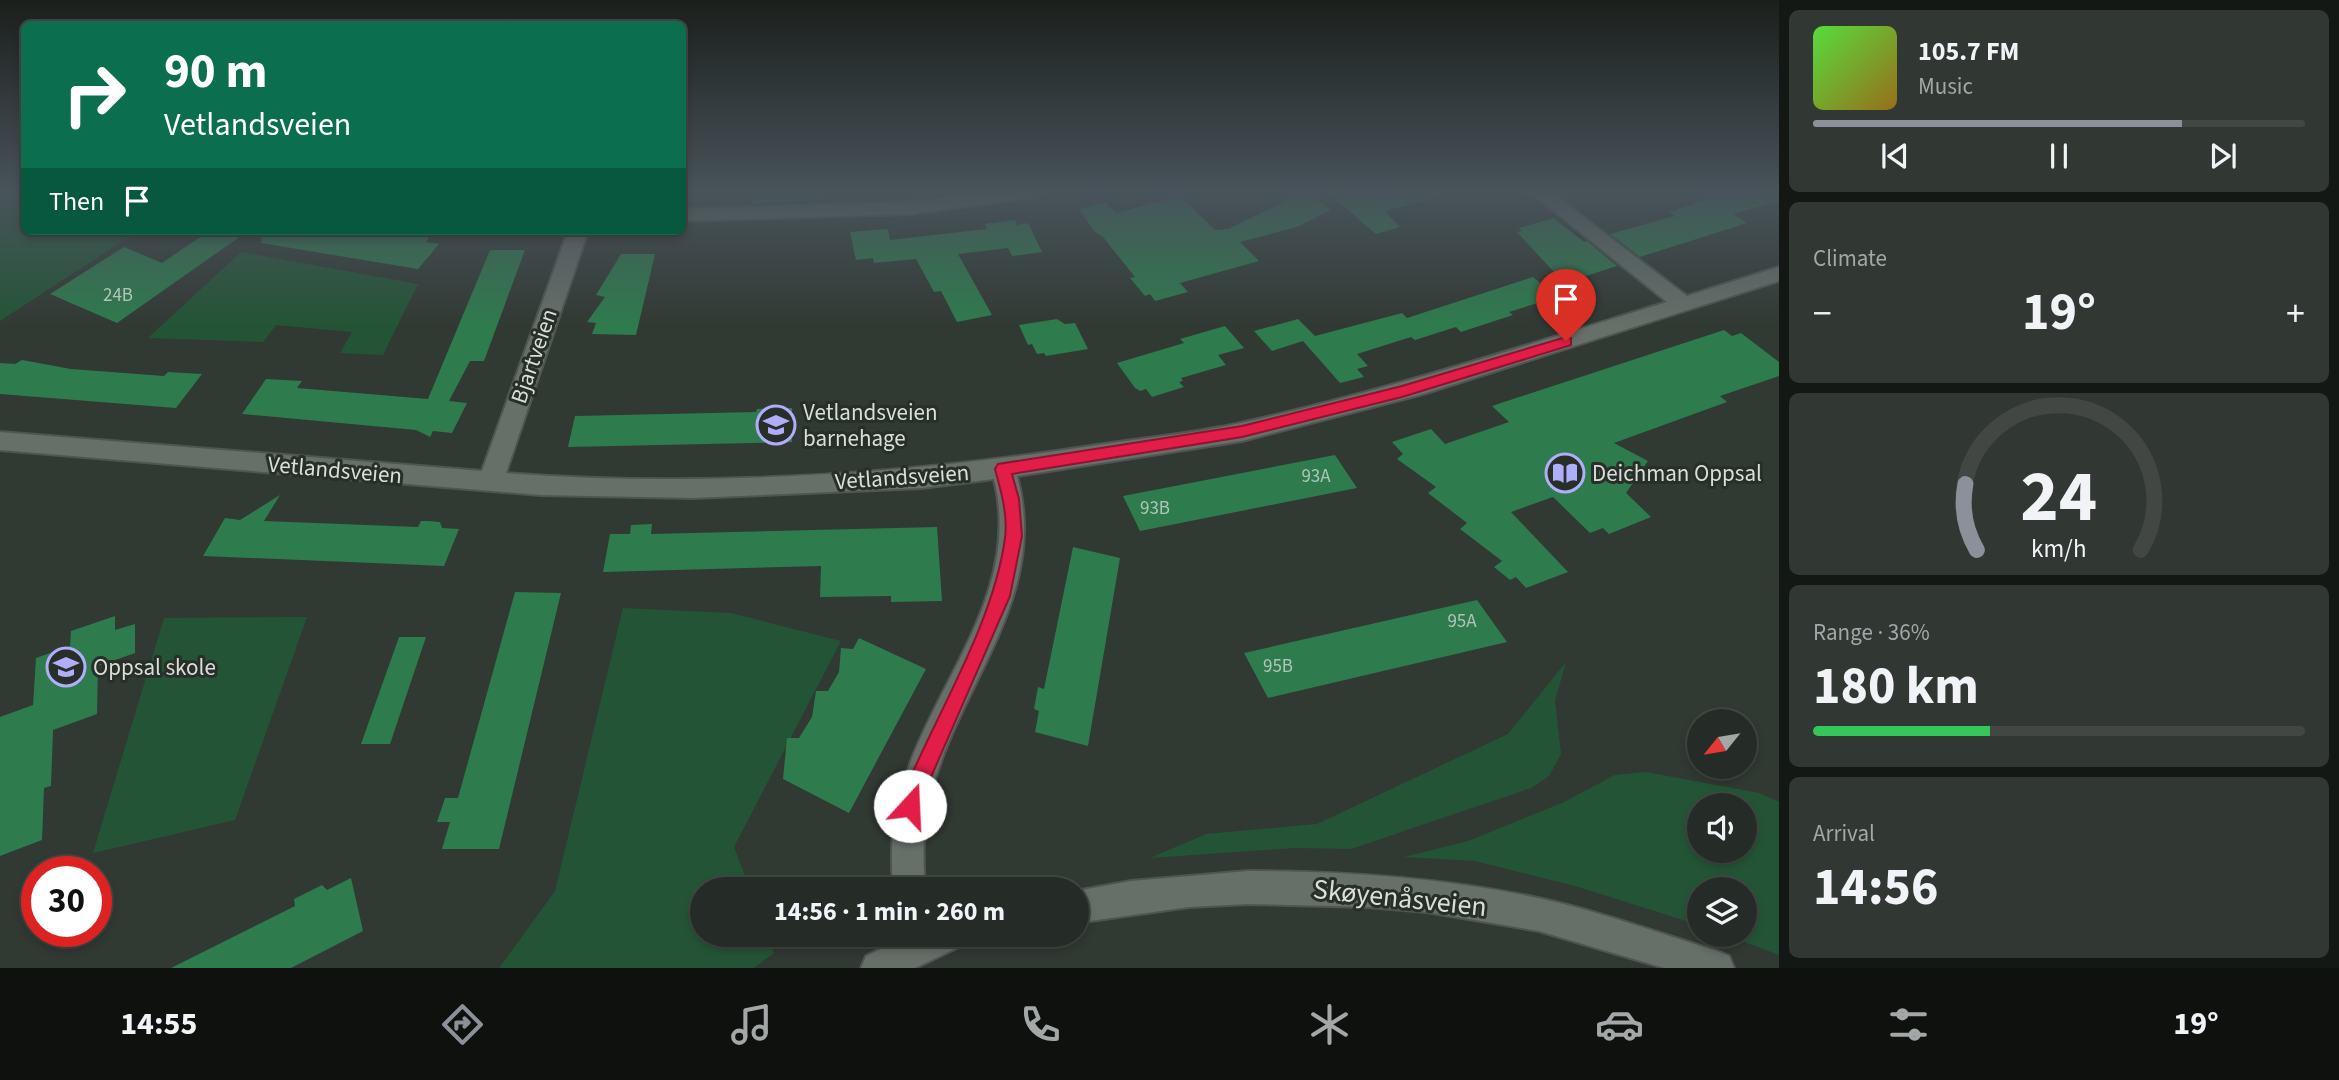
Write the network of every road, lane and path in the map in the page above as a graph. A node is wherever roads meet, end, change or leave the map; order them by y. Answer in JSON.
{"nodes":[{"id":1,"x":576,"y":236,"type":"edge"},
{"id":2,"x":1596,"y":236,"type":"edge"},
{"id":3,"x":1779,"y":274,"type":"edge"},
{"id":4,"x":1684,"y":304,"type":"junction"},
{"id":5,"x":0,"y":441,"type":"edge"},
{"id":6,"x":1003,"y":469,"type":"junction"},
{"id":7,"x":491,"y":481,"type":"junction"},
{"id":8,"x":907,"y":877,"type":"edge"},
{"id":9,"x":1089,"y":904,"type":"edge"},
{"id":10,"x":914,"y":947,"type":"edge"},
{"id":11,"x":878,"y":968,"type":"edge"},
{"id":12,"x":1717,"y":968,"type":"edge"}],
"edges":[{"from":1,"to":7,"type":"street","name":"Bjartveien"},
{"from":2,"to":4,"type":"street"},
{"from":3,"to":4,"type":"street","name":"Vetlandsveien"},
{"from":4,"to":6,"type":"street","name":"Vetlandsveien"},
{"from":5,"to":7,"type":"street","name":"Vetlandsveien"},
{"from":6,"to":7,"type":"street","name":"Vetlandsveien"},
{"from":6,"to":8,"type":"street"},
{"from":9,"to":12,"type":"street","name":"Skøyenåsveien"},
{"from":10,"to":11,"type":"street"}]}
